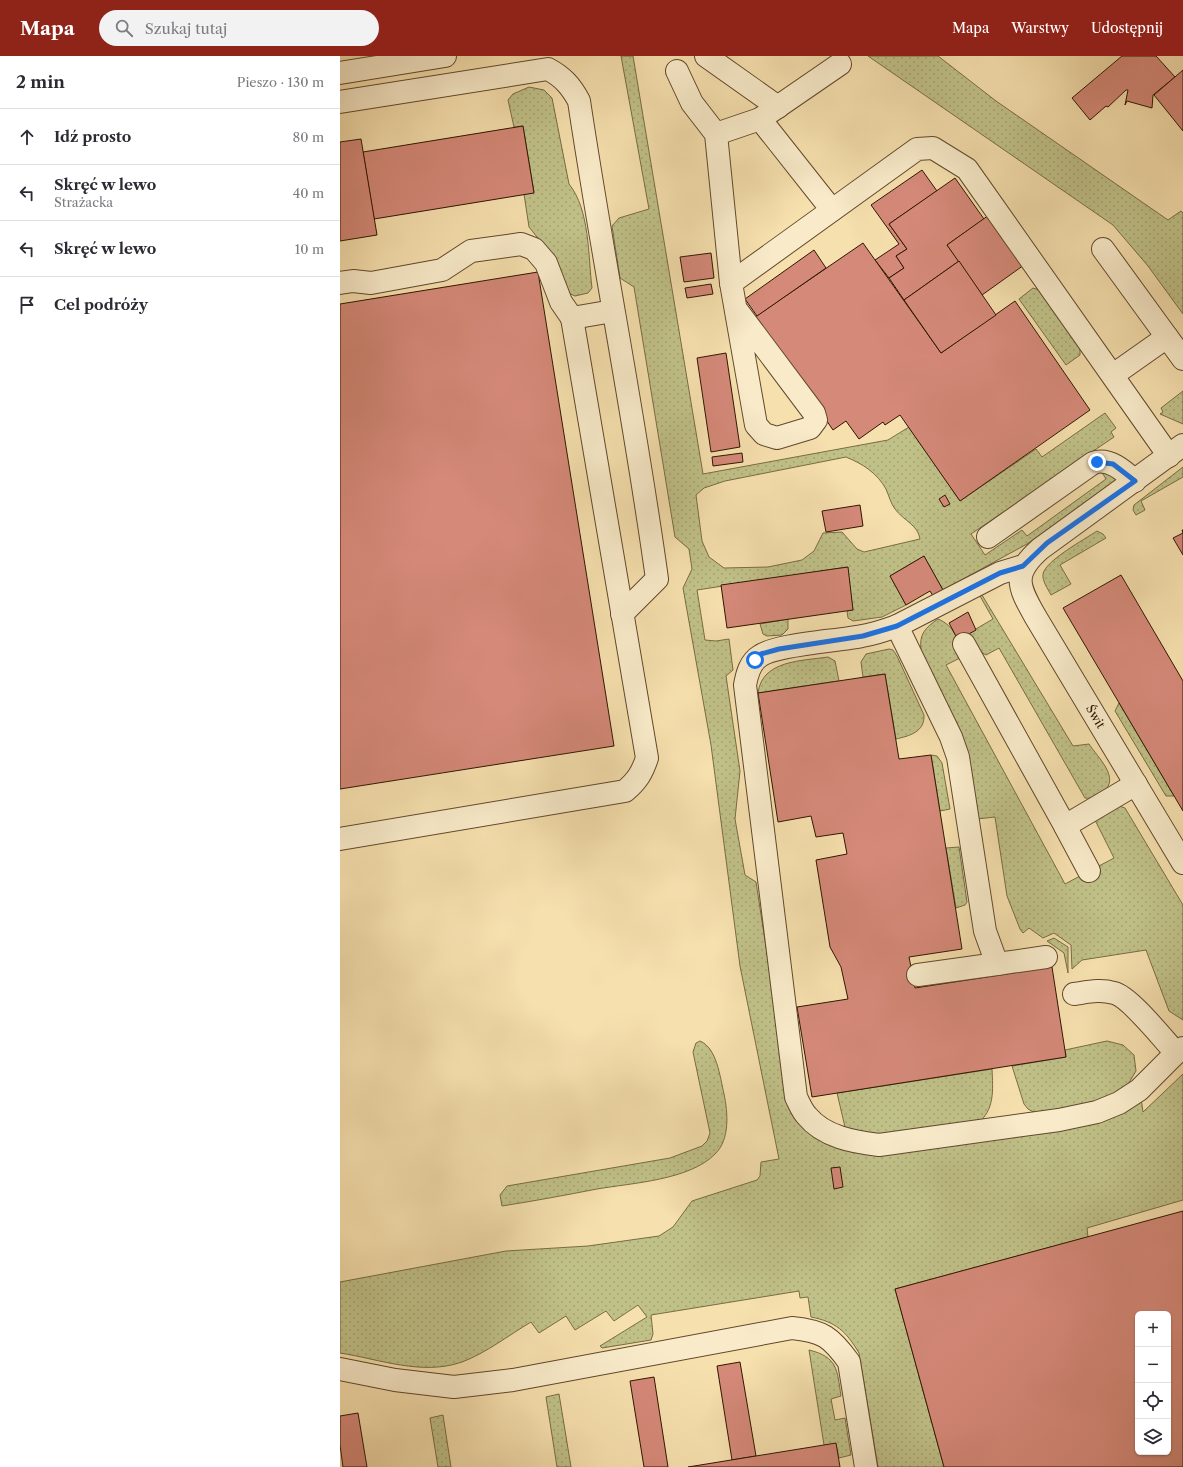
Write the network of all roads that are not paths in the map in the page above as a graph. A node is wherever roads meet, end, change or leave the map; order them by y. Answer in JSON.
{"nodes":[{"id":1,"x":445,"y":56,"type":"edge"},
{"id":2,"x":706,"y":56,"type":"edge"},
{"id":3,"x":526,"y":64,"type":"edge"},
{"id":4,"x":840,"y":64,"type":"dead end"},
{"id":5,"x":677,"y":71,"type":"dead end"},
{"id":6,"x":340,"y":73,"type":"edge"},
{"id":7,"x":340,"y":102,"type":"edge"},
{"id":8,"x":769,"y":113,"type":"junction"},
{"id":9,"x":716,"y":134,"type":"junction"},
{"id":10,"x":832,"y":210,"type":"junction"},
{"id":11,"x":1103,"y":249,"type":"dead end"},
{"id":12,"x":340,"y":283,"type":"edge"},
{"id":13,"x":731,"y":283,"type":"junction"},
{"id":14,"x":736,"y":309,"type":"junction"},
{"id":15,"x":613,"y":311,"type":"junction"},
{"id":16,"x":572,"y":318,"type":"junction"},
{"id":17,"x":1167,"y":337,"type":"junction"},
{"id":18,"x":1183,"y":359,"type":"edge"},
{"id":19,"x":1113,"y":375,"type":"junction"},
{"id":20,"x":1176,"y":450,"type":"edge"},
{"id":21,"x":1135,"y":481,"type":"junction"},
{"id":22,"x":988,"y":537,"type":"dead end"},
{"id":23,"x":1023,"y":566,"type":"junction"},
{"id":24,"x":622,"y":614,"type":"junction"},
{"id":25,"x":897,"y":626,"type":"junction"},
{"id":26,"x":964,"y":644,"type":"dead end"},
{"id":27,"x":1136,"y":784,"type":"junction"},
{"id":28,"x":1065,"y":826,"type":"junction"},
{"id":29,"x":340,"y":839,"type":"edge"},
{"id":30,"x":1183,"y":863,"type":"edge"},
{"id":31,"x":1088,"y":871,"type":"dead end"},
{"id":32,"x":1046,"y":957,"type":"dead end"},
{"id":33,"x":997,"y":964,"type":"junction"},
{"id":34,"x":918,"y":976,"type":"dead end"},
{"id":35,"x":1074,"y":994,"type":"dead end"},
{"id":36,"x":1179,"y":1050,"type":"edge"},
{"id":37,"x":340,"y":1369,"type":"edge"},
{"id":38,"x":866,"y":1467,"type":"edge"}],
"edges":[{"from":1,"to":6,"type":"street"},
{"from":2,"to":8,"type":"street"},
{"from":3,"to":7,"type":"street"},
{"from":3,"to":15,"type":"street"},
{"from":4,"to":8,"type":"street"},
{"from":5,"to":9,"type":"street"},
{"from":8,"to":9,"type":"street"},
{"from":8,"to":10,"type":"street"},
{"from":9,"to":13,"type":"street"},
{"from":10,"to":13,"type":"street"},
{"from":10,"to":19,"type":"street"},
{"from":11,"to":17,"type":"street"},
{"from":12,"to":16,"type":"street"},
{"from":13,"to":14,"type":"street"},
{"from":14,"to":14,"type":"street"},
{"from":15,"to":16,"type":"street"},
{"from":15,"to":24,"type":"street"},
{"from":16,"to":24,"type":"street"},
{"from":17,"to":18,"type":"street"},
{"from":17,"to":19,"type":"street"},
{"from":19,"to":20,"type":"street"},
{"from":20,"to":21,"type":"street"},
{"from":21,"to":22,"type":"street"},
{"from":21,"to":23,"type":"street"},
{"from":23,"to":25,"type":"street"},
{"from":23,"to":27,"type":"street","name":"Świt"},
{"from":24,"to":29,"type":"street"},
{"from":25,"to":33,"type":"street"},
{"from":25,"to":36,"type":"street"},
{"from":26,"to":28,"type":"street"},
{"from":27,"to":28,"type":"street"},
{"from":27,"to":30,"type":"street","name":"Świt"},
{"from":28,"to":31,"type":"street"},
{"from":32,"to":33,"type":"street"},
{"from":33,"to":34,"type":"street"},
{"from":35,"to":36,"type":"street"},
{"from":37,"to":38,"type":"street"}]}
